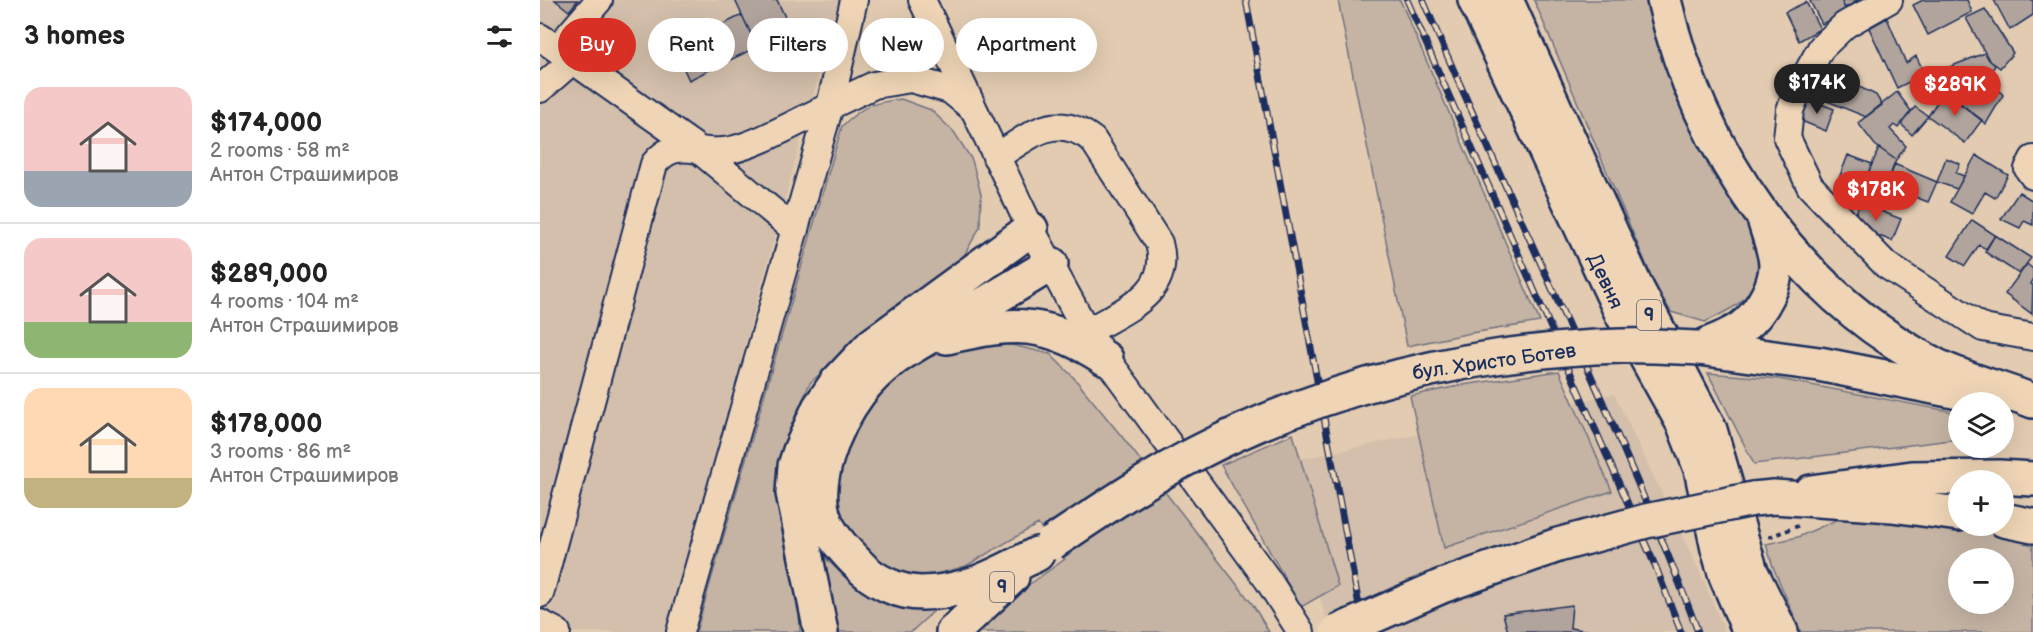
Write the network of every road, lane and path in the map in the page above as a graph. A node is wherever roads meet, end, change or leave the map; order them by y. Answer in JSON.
{"nodes":[{"id":1,"x":599,"y":0,"type":"edge"},
{"id":2,"x":854,"y":0,"type":"edge"},
{"id":3,"x":922,"y":0,"type":"edge"},
{"id":4,"x":1475,"y":0,"type":"edge"},
{"id":5,"x":1506,"y":0,"type":"edge"},
{"id":6,"x":1664,"y":0,"type":"edge"},
{"id":7,"x":1889,"y":0,"type":"edge"},
{"id":8,"x":556,"y":49,"type":"edge"},
{"id":9,"x":540,"y":89,"type":"edge"},
{"id":10,"x":830,"y":106,"type":"junction"},
{"id":11,"x":975,"y":111,"type":"junction"},
{"id":12,"x":698,"y":149,"type":"junction"},
{"id":13,"x":996,"y":157,"type":"junction"},
{"id":14,"x":2033,"y":159,"type":"edge"},
{"id":15,"x":2033,"y":176,"type":"edge"},
{"id":16,"x":1762,"y":215,"type":"junction"},
{"id":17,"x":1031,"y":229,"type":"junction"},
{"id":18,"x":795,"y":230,"type":"junction"},
{"id":19,"x":1051,"y":264,"type":"junction"},
{"id":20,"x":1087,"y":332,"type":"junction"},
{"id":21,"x":2033,"y":337,"type":"edge"},
{"id":22,"x":919,"y":343,"type":"junction"},
{"id":23,"x":1699,"y":348,"type":"junction"},
{"id":24,"x":1107,"y":359,"type":"junction"},
{"id":25,"x":2033,"y":401,"type":"edge"},
{"id":26,"x":2033,"y":408,"type":"edge"},
{"id":27,"x":2033,"y":479,"type":"edge"},
{"id":28,"x":1774,"y":498,"type":"junction"},
{"id":29,"x":1948,"y":513,"type":"edge"},
{"id":30,"x":2014,"y":522,"type":"edge"},
{"id":31,"x":2033,"y":526,"type":"edge"},
{"id":32,"x":1743,"y":546,"type":"junction"},
{"id":33,"x":1045,"y":549,"type":"junction"},
{"id":34,"x":540,"y":594,"type":"edge"},
{"id":35,"x":683,"y":621,"type":"edge"},
{"id":36,"x":540,"y":623,"type":"edge"},
{"id":37,"x":556,"y":632,"type":"edge"},
{"id":38,"x":669,"y":632,"type":"edge"},
{"id":39,"x":821,"y":632,"type":"edge"},
{"id":40,"x":953,"y":632,"type":"edge"},
{"id":41,"x":1301,"y":632,"type":"edge"},
{"id":42,"x":1338,"y":632,"type":"edge"},
{"id":43,"x":1750,"y":632,"type":"edge"},
{"id":44,"x":1781,"y":632,"type":"edge"}],
"edges":[{"from":1,"to":8,"type":"street"},
{"from":2,"to":10,"type":"street"},
{"from":3,"to":11,"type":"street"},
{"from":4,"to":43,"type":"main road","name":"Девня"},
{"from":5,"to":32,"type":"main road","name":"Девня","number":"9"},
{"from":6,"to":16,"type":"main road","number":"9"},
{"from":7,"to":21,"type":"street"},
{"from":8,"to":9,"type":"street"},
{"from":8,"to":12,"type":"street"},
{"from":10,"to":11,"type":"street"},
{"from":10,"to":12,"type":"street"},
{"from":10,"to":18,"type":"street"},
{"from":11,"to":13,"type":"street"},
{"from":12,"to":18,"type":"street"},
{"from":12,"to":34,"type":"street"},
{"from":13,"to":17,"type":"street"},
{"from":13,"to":20,"type":"street"},
{"from":14,"to":15,"type":"street"},
{"from":16,"to":23,"type":"main road","number":"9"},
{"from":16,"to":25,"type":"main road"},
{"from":17,"to":19,"type":"street"},
{"from":17,"to":39,"type":"main road"},
{"from":18,"to":35,"type":"street"},
{"from":19,"to":20,"type":"street"},
{"from":19,"to":22,"type":"main road"},
{"from":20,"to":24,"type":"street"},
{"from":22,"to":24,"type":"main road"},
{"from":22,"to":33,"type":"main road"},
{"from":23,"to":26,"type":"main road","name":"бул. Христо Ботев"},
{"from":23,"to":33,"type":"main road","name":"бул. Христо Ботев","number":"9","bridge":true},
{"from":24,"to":41,"type":"street"},
{"from":27,"to":28,"type":"main road"},
{"from":28,"to":29,"type":"main road"},
{"from":28,"to":32,"type":"path"},
{"from":28,"to":42,"type":"main road","bridge":true},
{"from":30,"to":31,"type":"main road"},
{"from":32,"to":44,"type":"main road","name":"Девня","number":"9"},
{"from":33,"to":40,"type":"main road","name":"бул. Христо Ботев","number":"9"},
{"from":35,"to":38,"type":"street"},
{"from":36,"to":37,"type":"street"}]}
